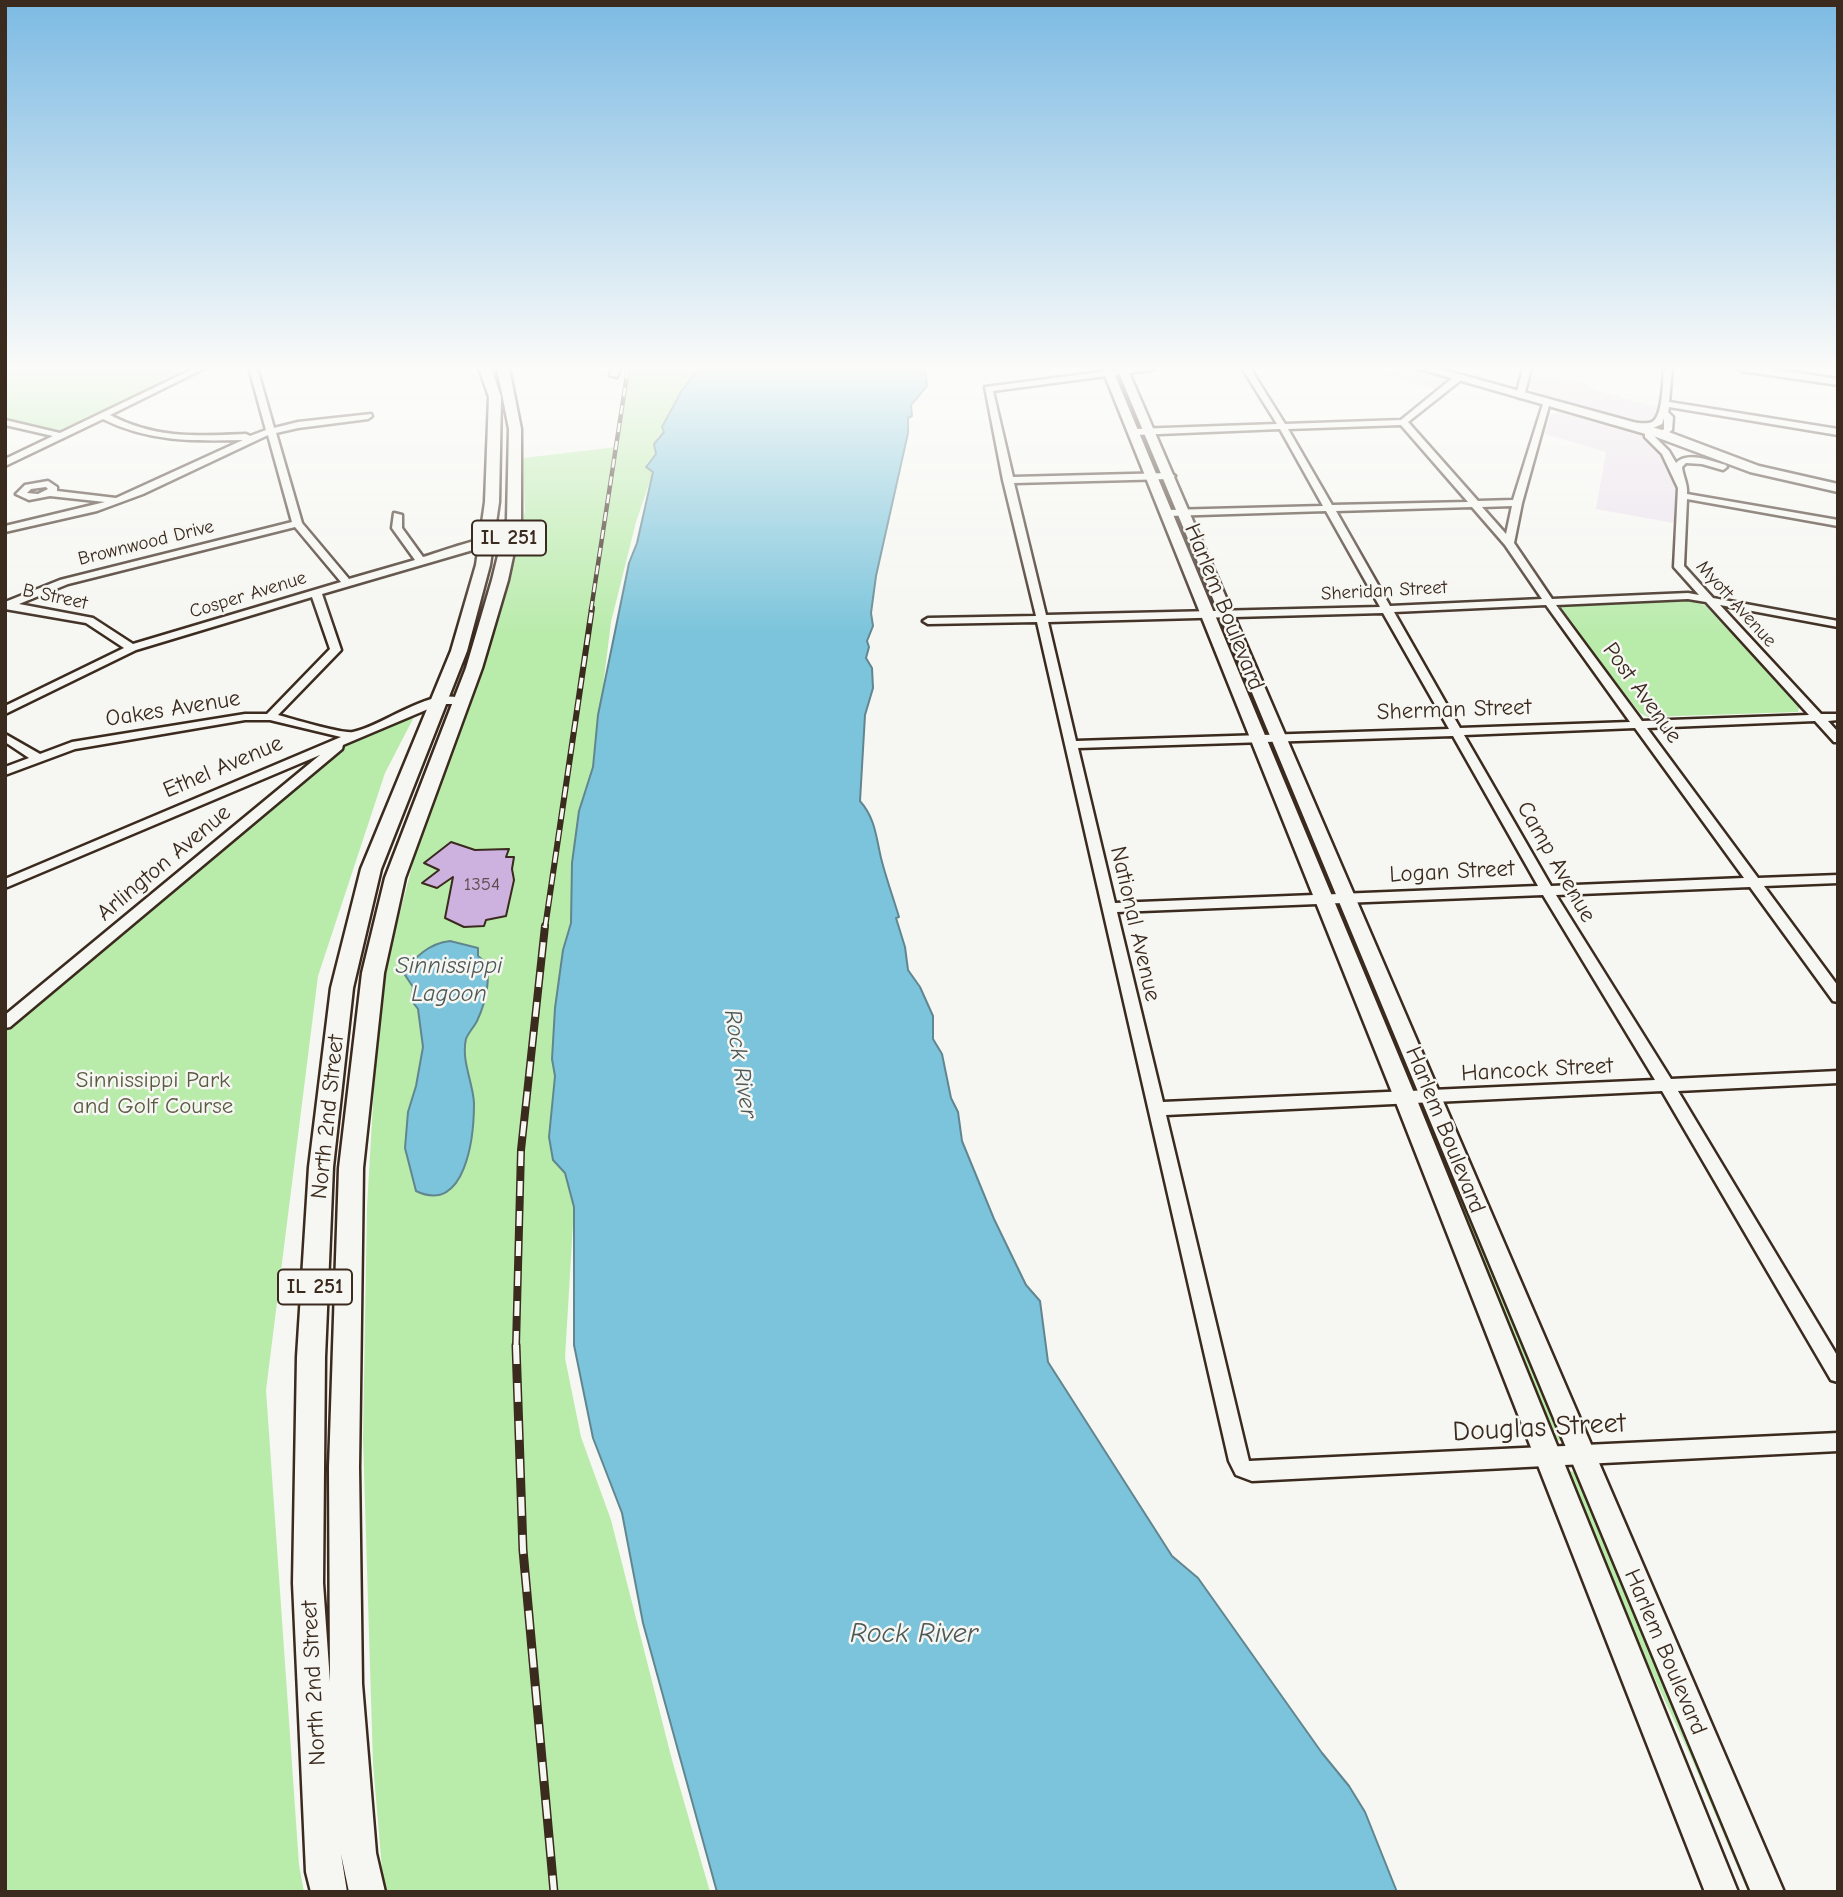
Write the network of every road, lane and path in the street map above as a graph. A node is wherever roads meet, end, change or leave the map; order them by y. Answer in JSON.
{"nodes":[{"id":1,"x":1668,"y":456,"type":"edge"},
{"id":2,"x":213,"y":457,"type":"edge"},
{"id":3,"x":278,"y":457,"type":"edge"},
{"id":4,"x":493,"y":457,"type":"edge"},
{"id":5,"x":515,"y":457,"type":"edge"},
{"id":6,"x":1003,"y":457,"type":"edge"},
{"id":7,"x":1153,"y":457,"type":"edge"},
{"id":8,"x":1299,"y":457,"type":"edge"},
{"id":9,"x":1432,"y":457,"type":"edge"},
{"id":10,"x":1531,"y":457,"type":"edge"},
{"id":11,"x":1706,"y":457,"type":"edge"},
{"id":12,"x":1708,"y":457,"type":"edge"},
{"id":13,"x":1729,"y":465,"type":"junction"},
{"id":14,"x":1678,"y":475,"type":"junction"},
{"id":15,"x":1161,"y":476,"type":"junction"},
{"id":16,"x":1008,"y":480,"type":"junction"},
{"id":17,"x":1838,"y":488,"type":"edge"},
{"id":18,"x":49,"y":493,"type":"dead end"},
{"id":19,"x":1683,"y":496,"type":"junction"},
{"id":20,"x":1838,"y":498,"type":"edge"},
{"id":21,"x":118,"y":501,"type":"junction"},
{"id":22,"x":1517,"y":503,"type":"junction"},
{"id":23,"x":1473,"y":504,"type":"junction"},
{"id":24,"x":1328,"y":508,"type":"junction"},
{"id":25,"x":1177,"y":513,"type":"junction"},
{"id":26,"x":397,"y":515,"type":"dead end"},
{"id":27,"x":1838,"y":523,"type":"edge"},
{"id":28,"x":297,"y":524,"type":"junction"},
{"id":29,"x":5,"y":529,"type":"edge"},
{"id":30,"x":509,"y":538,"type":"junction"},
{"id":31,"x":486,"y":541,"type":"junction"},
{"id":32,"x":1509,"y":543,"type":"junction"},
{"id":33,"x":421,"y":561,"type":"junction"},
{"id":34,"x":347,"y":583,"type":"junction"},
{"id":35,"x":316,"y":593,"type":"junction"},
{"id":36,"x":1705,"y":598,"type":"junction"},
{"id":37,"x":1550,"y":604,"type":"junction"},
{"id":38,"x":6,"y":605,"type":"edge"},
{"id":39,"x":1386,"y":608,"type":"junction"},
{"id":40,"x":1217,"y":614,"type":"junction"},
{"id":41,"x":1042,"y":618,"type":"junction"},
{"id":42,"x":928,"y":621,"type":"dead end"},
{"id":43,"x":1838,"y":624,"type":"edge"},
{"id":44,"x":132,"y":648,"type":"junction"},
{"id":45,"x":450,"y":701,"type":"junction"},
{"id":46,"x":5,"y":711,"type":"edge"},
{"id":47,"x":270,"y":717,"type":"junction"},
{"id":48,"x":1838,"y":717,"type":"edge"},
{"id":49,"x":1818,"y":718,"type":"junction"},
{"id":50,"x":1639,"y":725,"type":"junction"},
{"id":51,"x":1456,"y":731,"type":"junction"},
{"id":52,"x":350,"y":736,"type":"junction"},
{"id":53,"x":5,"y":737,"type":"edge"},
{"id":54,"x":1280,"y":739,"type":"junction"},
{"id":55,"x":1838,"y":739,"type":"edge"},
{"id":56,"x":1257,"y":740,"type":"junction"},
{"id":57,"x":1072,"y":745,"type":"junction"},
{"id":58,"x":38,"y":758,"type":"junction"},
{"id":59,"x":5,"y":771,"type":"edge"},
{"id":60,"x":1838,"y":879,"type":"edge"},
{"id":61,"x":1752,"y":882,"type":"junction"},
{"id":62,"x":5,"y":884,"type":"edge"},
{"id":63,"x":1546,"y":889,"type":"junction"},
{"id":64,"x":1348,"y":898,"type":"junction"},
{"id":65,"x":1322,"y":899,"type":"junction"},
{"id":66,"x":1111,"y":908,"type":"junction"},
{"id":67,"x":1838,"y":997,"type":"edge"},
{"id":68,"x":5,"y":1023,"type":"edge"},
{"id":69,"x":1838,"y":1077,"type":"edge"},
{"id":70,"x":1667,"y":1086,"type":"junction"},
{"id":71,"x":1433,"y":1098,"type":"junction"},
{"id":72,"x":1406,"y":1100,"type":"junction"},
{"id":73,"x":1155,"y":1110,"type":"junction"},
{"id":74,"x":1838,"y":1374,"type":"edge"},
{"id":75,"x":1838,"y":1442,"type":"edge"},
{"id":76,"x":1583,"y":1454,"type":"junction"},
{"id":77,"x":1546,"y":1456,"type":"junction"},
{"id":78,"x":1243,"y":1468,"type":"joint"},
{"id":79,"x":329,"y":1892,"type":"edge"},
{"id":80,"x":367,"y":1892,"type":"edge"},
{"id":81,"x":1722,"y":1892,"type":"edge"},
{"id":82,"x":1768,"y":1892,"type":"edge"}],
"edges":[{"from":1,"to":14,"type":"street","name":"Myott Avenue"},
{"from":2,"to":21,"type":"street"},
{"from":3,"to":28,"type":"street"},
{"from":4,"to":31,"type":"main road","name":"North 2nd Street","number":"IL 251"},
{"from":5,"to":30,"type":"main road","name":"North 2nd Street","number":"IL 251"},
{"from":6,"to":16,"type":"street","name":"National Avenue"},
{"from":7,"to":15,"type":"street","name":"Harlem Boulevard"},
{"from":8,"to":24,"type":"street","name":"Camp Avenue"},
{"from":9,"to":23,"type":"street","name":"Post Avenue"},
{"from":10,"to":22,"type":"street"},
{"from":11,"to":13,"type":"main road"},
{"from":12,"to":13,"type":"main road"},
{"from":13,"to":14,"type":"street"},
{"from":13,"to":17,"type":"main road"},
{"from":13,"to":20,"type":"main road"},
{"from":14,"to":19,"type":"street","name":"Myott Avenue"},
{"from":15,"to":16,"type":"street"},
{"from":15,"to":25,"type":"street","name":"Harlem Boulevard"},
{"from":16,"to":41,"type":"street","name":"National Avenue"},
{"from":18,"to":21,"type":"street"},
{"from":19,"to":27,"type":"street"},
{"from":19,"to":36,"type":"street","name":"Myott Avenue"},
{"from":21,"to":29,"type":"street"},
{"from":22,"to":23,"type":"street"},
{"from":22,"to":32,"type":"street"},
{"from":23,"to":24,"type":"street"},
{"from":23,"to":32,"type":"street","name":"Post Avenue"},
{"from":24,"to":25,"type":"street"},
{"from":24,"to":39,"type":"street","name":"Camp Avenue"},
{"from":25,"to":40,"type":"street","name":"Harlem Boulevard"},
{"from":26,"to":33,"type":"street"},
{"from":28,"to":34,"type":"street"},
{"from":28,"to":38,"type":"street","name":"Brownwood Drive"},
{"from":30,"to":31,"type":"street","name":"Cosper Avenue"},
{"from":30,"to":45,"type":"main road","name":"North 2nd Street","number":"IL 251"},
{"from":31,"to":33,"type":"street","name":"Cosper Avenue"},
{"from":31,"to":45,"type":"main road","name":"North 2nd Street","number":"IL 251"},
{"from":32,"to":37,"type":"street","name":"Post Avenue"},
{"from":33,"to":34,"type":"street","name":"Cosper Avenue"},
{"from":34,"to":35,"type":"street","name":"Cosper Avenue"},
{"from":35,"to":44,"type":"street","name":"Cosper Avenue"},
{"from":35,"to":47,"type":"street"},
{"from":36,"to":37,"type":"street","name":"Sheridan Street"},
{"from":36,"to":43,"type":"street","name":"Sheridan Street"},
{"from":36,"to":49,"type":"street","name":"Myott Avenue"},
{"from":37,"to":39,"type":"street","name":"Sheridan Street"},
{"from":37,"to":50,"type":"street","name":"Post Avenue"},
{"from":38,"to":44,"type":"street","name":"B Street"},
{"from":39,"to":40,"type":"street","name":"Sheridan Street"},
{"from":39,"to":51,"type":"street","name":"Camp Avenue"},
{"from":40,"to":41,"type":"street","name":"Sheridan Street"},
{"from":40,"to":54,"type":"street","name":"Harlem Boulevard"},
{"from":40,"to":56,"type":"street","name":"Harlem Boulevard"},
{"from":41,"to":42,"type":"street","name":"Sheridan Street"},
{"from":41,"to":57,"type":"street","name":"National Avenue"},
{"from":44,"to":46,"type":"street","name":"Cosper Avenue"},
{"from":45,"to":52,"type":"street","name":"Ethel Avenue"},
{"from":45,"to":79,"type":"main road","name":"North 2nd Street","number":"IL 251"},
{"from":45,"to":80,"type":"main road","name":"North 2nd Street","number":"IL 251"},
{"from":47,"to":52,"type":"street","name":"Oakes Avenue"},
{"from":47,"to":58,"type":"street","name":"Oakes Avenue"},
{"from":48,"to":49,"type":"street","name":"Sherman Street"},
{"from":49,"to":50,"type":"street","name":"Sherman Street"},
{"from":49,"to":55,"type":"street","name":"Myott Avenue"},
{"from":50,"to":51,"type":"street","name":"Sherman Street"},
{"from":50,"to":61,"type":"street","name":"Post Avenue"},
{"from":51,"to":54,"type":"street","name":"Sherman Street"},
{"from":51,"to":63,"type":"street","name":"Camp Avenue"},
{"from":52,"to":62,"type":"street","name":"Ethel Avenue"},
{"from":52,"to":68,"type":"street","name":"Arlington Avenue"},
{"from":53,"to":58,"type":"street"},
{"from":54,"to":56,"type":"street","name":"Sherman Street"},
{"from":54,"to":64,"type":"street","name":"Harlem Boulevard"},
{"from":56,"to":57,"type":"street","name":"Sherman Street"},
{"from":56,"to":65,"type":"street","name":"Harlem Boulevard"},
{"from":57,"to":66,"type":"street","name":"National Avenue"},
{"from":58,"to":59,"type":"street","name":"Oakes Avenue"},
{"from":60,"to":61,"type":"street","name":"Logan Street"},
{"from":61,"to":63,"type":"street","name":"Logan Street"},
{"from":61,"to":67,"type":"street","name":"Post Avenue"},
{"from":63,"to":64,"type":"street","name":"Logan Street"},
{"from":63,"to":70,"type":"street","name":"Camp Avenue"},
{"from":64,"to":65,"type":"street","name":"Logan Street"},
{"from":64,"to":71,"type":"street","name":"Harlem Boulevard"},
{"from":65,"to":66,"type":"street","name":"Logan Street"},
{"from":65,"to":72,"type":"street","name":"Harlem Boulevard"},
{"from":66,"to":73,"type":"street","name":"National Avenue"},
{"from":69,"to":70,"type":"street","name":"Hancock Street"},
{"from":70,"to":71,"type":"street","name":"Hancock Street"},
{"from":70,"to":74,"type":"street","name":"Camp Avenue"},
{"from":71,"to":72,"type":"street","name":"Hancock Street"},
{"from":71,"to":76,"type":"street","name":"Harlem Boulevard"},
{"from":72,"to":73,"type":"street","name":"Hancock Street"},
{"from":72,"to":77,"type":"street","name":"Harlem Boulevard"},
{"from":73,"to":78,"type":"street","name":"National Avenue"},
{"from":75,"to":76,"type":"street","name":"Douglas Street"},
{"from":76,"to":77,"type":"street","name":"Douglas Street"},
{"from":76,"to":82,"type":"street","name":"Harlem Boulevard"},
{"from":77,"to":78,"type":"street","name":"Douglas Street"},
{"from":77,"to":81,"type":"street","name":"Harlem Boulevard"}]}
